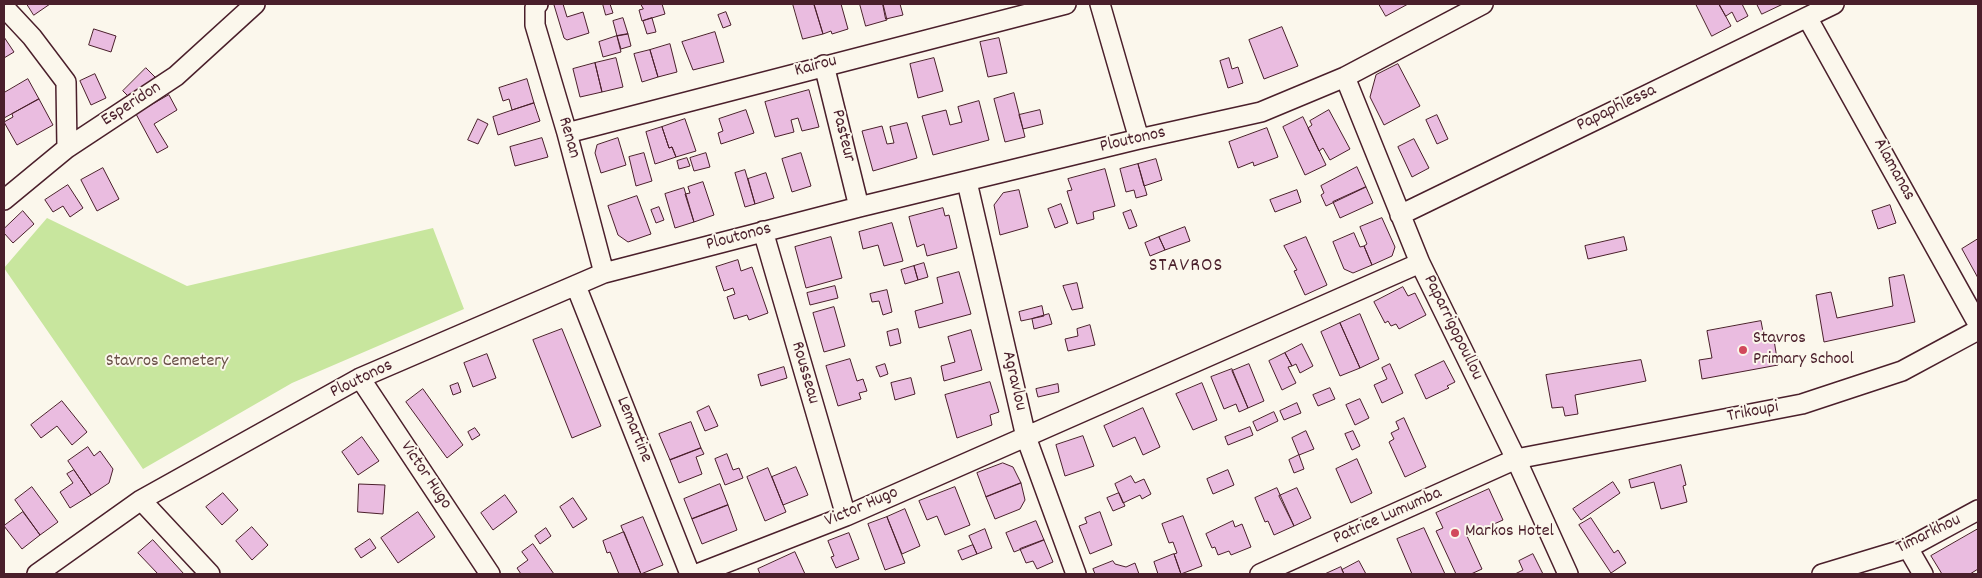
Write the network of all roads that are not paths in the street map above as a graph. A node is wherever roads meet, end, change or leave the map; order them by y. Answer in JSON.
{"nodes":[{"id":1,"x":255,"y":4,"type":"edge"},
{"id":2,"x":538,"y":4,"type":"edge"},
{"id":3,"x":1066,"y":4,"type":"edge"},
{"id":4,"x":1100,"y":4,"type":"edge"},
{"id":5,"x":1483,"y":4,"type":"edge"},
{"id":6,"x":1831,"y":4,"type":"edge"},
{"id":7,"x":4,"y":7,"type":"edge"},
{"id":8,"x":1807,"y":17,"type":"junction"},
{"id":9,"x":824,"y":65,"type":"junction"},
{"id":10,"x":1345,"y":77,"type":"junction"},
{"id":11,"x":567,"y":133,"type":"junction"},
{"id":12,"x":1139,"y":139,"type":"junction"},
{"id":13,"x":67,"y":148,"type":"junction"},
{"id":14,"x":967,"y":182,"type":"junction"},
{"id":15,"x":4,"y":200,"type":"edge"},
{"id":16,"x":859,"y":207,"type":"junction"},
{"id":17,"x":1400,"y":214,"type":"junction"},
{"id":18,"x":763,"y":231,"type":"junction"},
{"id":19,"x":1420,"y":263,"type":"junction"},
{"id":20,"x":604,"y":273,"type":"junction"},
{"id":21,"x":576,"y":286,"type":"junction"},
{"id":22,"x":1978,"y":324,"type":"edge"},
{"id":23,"x":1978,"y":330,"type":"edge"},
{"id":24,"x":360,"y":378,"type":"junction"},
{"id":25,"x":1026,"y":437,"type":"junction"},
{"id":26,"x":1516,"y":459,"type":"junction"},
{"id":27,"x":142,"y":500,"type":"junction"},
{"id":28,"x":1978,"y":510,"type":"edge"},
{"id":29,"x":846,"y":516,"type":"junction"},
{"id":30,"x":1908,"y":548,"type":"junction"},
{"id":31,"x":37,"y":574,"type":"edge"},
{"id":32,"x":210,"y":574,"type":"edge"},
{"id":33,"x":490,"y":574,"type":"edge"},
{"id":34,"x":690,"y":574,"type":"edge"},
{"id":35,"x":697,"y":574,"type":"edge"},
{"id":36,"x":1076,"y":574,"type":"edge"},
{"id":37,"x":1260,"y":574,"type":"edge"},
{"id":38,"x":1568,"y":574,"type":"edge"},
{"id":39,"x":1822,"y":574,"type":"edge"},
{"id":40,"x":1923,"y":574,"type":"edge"}],
"edges":[{"from":1,"to":13,"type":"street","name":"Esperidon"},
{"from":2,"to":11,"type":"street","name":"Renan"},
{"from":3,"to":9,"type":"street","name":"Kairou"},
{"from":4,"to":12,"type":"street"},
{"from":5,"to":10,"type":"street","name":"Ploutonos"},
{"from":6,"to":8,"type":"street","name":"Papaphlessa"},
{"from":7,"to":13,"type":"street"},
{"from":8,"to":17,"type":"street","name":"Papaphlessa"},
{"from":8,"to":22,"type":"street","name":"Alamanas"},
{"from":9,"to":11,"type":"street","name":"Kairou"},
{"from":9,"to":16,"type":"street","name":"Pasteur"},
{"from":10,"to":12,"type":"street","name":"Ploutonos"},
{"from":10,"to":17,"type":"street","name":"Paparrigopoullou"},
{"from":11,"to":20,"type":"street","name":"Renan"},
{"from":12,"to":14,"type":"street","name":"Ploutonos"},
{"from":13,"to":15,"type":"street","name":"Esperidon"},
{"from":14,"to":16,"type":"street","name":"Ploutonos"},
{"from":14,"to":25,"type":"street","name":"Agravlou"},
{"from":16,"to":18,"type":"street","name":"Ploutonos"},
{"from":17,"to":19,"type":"street","name":"Paparrigopoullou"},
{"from":18,"to":20,"type":"street","name":"Ploutonos"},
{"from":18,"to":29,"type":"street","name":"Rousseau"},
{"from":19,"to":25,"type":"street","name":"Victor Hugo"},
{"from":19,"to":26,"type":"street","name":"Paparrigopoullou"},
{"from":20,"to":21,"type":"street","name":"Ploutonos"},
{"from":21,"to":24,"type":"street","name":"Ploutonos"},
{"from":21,"to":34,"type":"street","name":"Lemartine"},
{"from":23,"to":26,"type":"street","name":"Trikoupi"},
{"from":24,"to":27,"type":"street","name":"Ploutonos"},
{"from":24,"to":33,"type":"street","name":"Victor Hugo"},
{"from":25,"to":29,"type":"street","name":"Victor Hugo"},
{"from":25,"to":36,"type":"street","name":"Agravlou"},
{"from":26,"to":37,"type":"street","name":"Patrice Lumumba"},
{"from":26,"to":38,"type":"street","name":"Paparrigopoullou"},
{"from":27,"to":31,"type":"street","name":"Ploutonos"},
{"from":27,"to":32,"type":"street"},
{"from":28,"to":30,"type":"street","name":"Timarkhou"},
{"from":29,"to":35,"type":"street","name":"Victor Hugo"},
{"from":30,"to":39,"type":"street","name":"Timarkhou"},
{"from":30,"to":40,"type":"street"}]}
